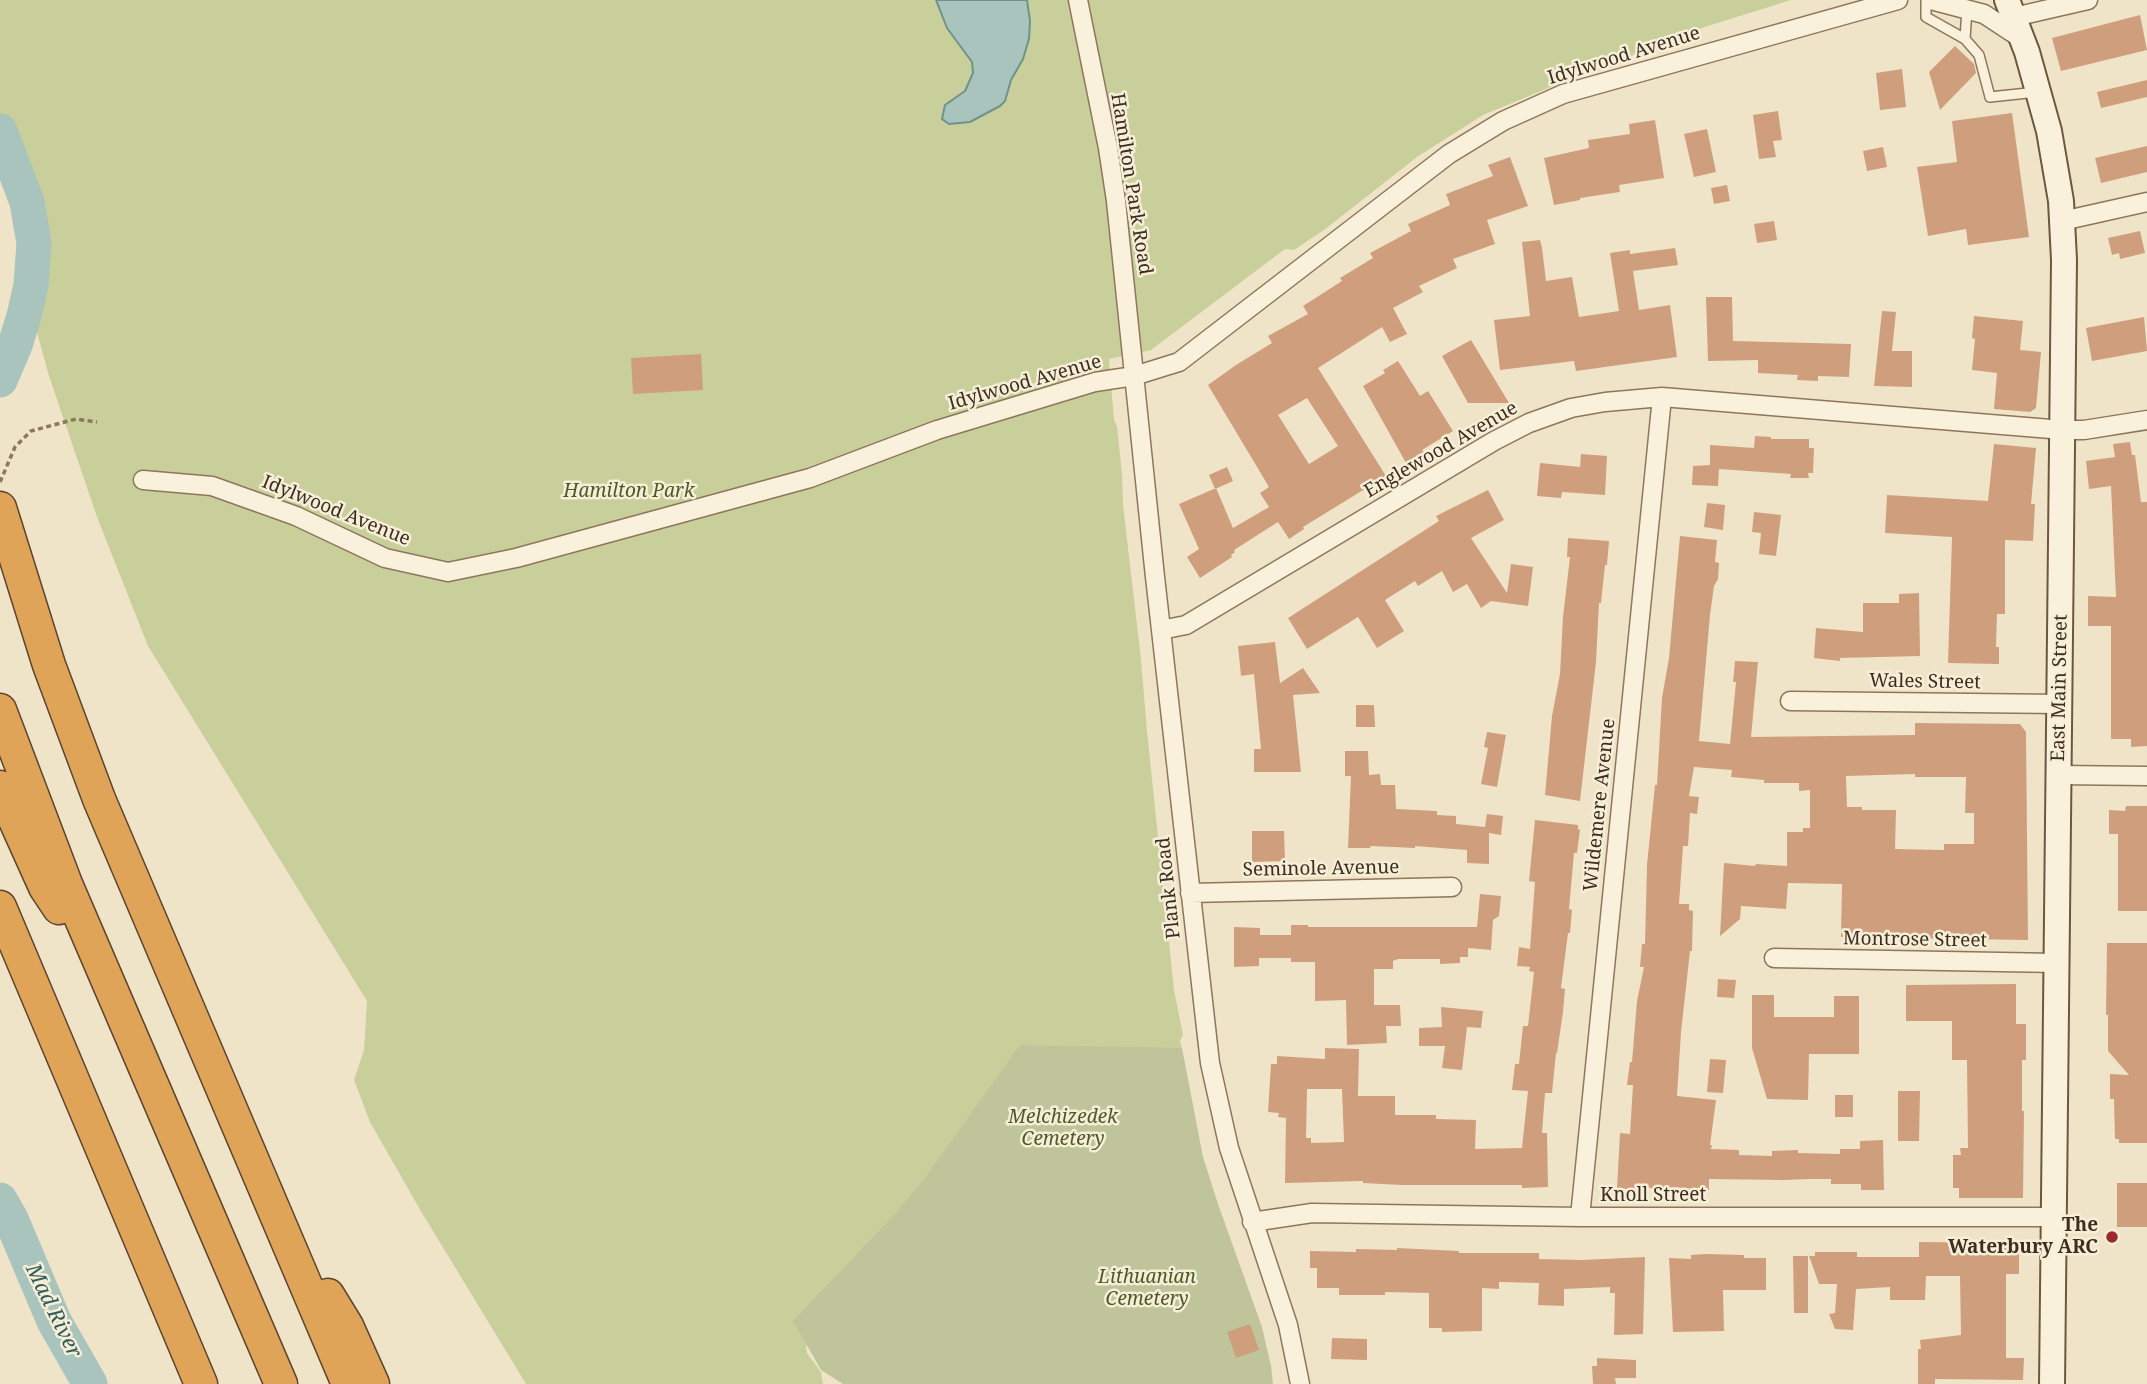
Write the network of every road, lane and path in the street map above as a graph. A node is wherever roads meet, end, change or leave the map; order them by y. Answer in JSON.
{"nodes":[{"id":1,"x":1077,"y":0,"type":"edge"},
{"id":2,"x":1898,"y":0,"type":"edge"},
{"id":3,"x":1928,"y":0,"type":"edge"},
{"id":4,"x":2088,"y":0,"type":"edge"},
{"id":5,"x":1967,"y":9,"type":"junction"},
{"id":6,"x":2014,"y":19,"type":"edge"},
{"id":7,"x":1965,"y":39,"type":"junction"},
{"id":8,"x":2039,"y":92,"type":"junction"},
{"id":9,"x":2147,"y":202,"type":"edge"},
{"id":10,"x":2062,"y":221,"type":"junction"},
{"id":11,"x":1134,"y":376,"type":"junction"},
{"id":12,"x":1662,"y":397,"type":"junction"},
{"id":13,"x":2147,"y":419,"type":"edge"},
{"id":14,"x":97,"y":422,"type":"dead end"},
{"id":15,"x":2063,"y":430,"type":"junction"},
{"id":16,"x":143,"y":480,"type":"dead end"},
{"id":17,"x":0,"y":482,"type":"edge"},
{"id":18,"x":1,"y":511,"type":"edge"},
{"id":19,"x":1161,"y":630,"type":"junction"},
{"id":20,"x":1790,"y":701,"type":"dead end"},
{"id":21,"x":2060,"y":704,"type":"junction"},
{"id":22,"x":0,"y":710,"type":"edge"},
{"id":23,"x":2059,"y":775,"type":"junction"},
{"id":24,"x":2147,"y":776,"type":"edge"},
{"id":25,"x":0,"y":787,"type":"edge"},
{"id":26,"x":1452,"y":887,"type":"dead end"},
{"id":27,"x":1190,"y":893,"type":"junction"},
{"id":28,"x":0,"y":907,"type":"edge"},
{"id":29,"x":92,"y":943,"type":"junction"},
{"id":30,"x":1774,"y":958,"type":"dead end"},
{"id":31,"x":2057,"y":963,"type":"junction"},
{"id":32,"x":1580,"y":1217,"type":"junction"},
{"id":33,"x":2054,"y":1217,"type":"junction"},
{"id":34,"x":1252,"y":1222,"type":"junction"},
{"id":35,"x":296,"y":1263,"type":"junction"},
{"id":36,"x":201,"y":1384,"type":"edge"},
{"id":37,"x":281,"y":1384,"type":"edge"},
{"id":38,"x":348,"y":1384,"type":"edge"},
{"id":39,"x":373,"y":1384,"type":"edge"},
{"id":40,"x":1300,"y":1384,"type":"edge"},
{"id":41,"x":2052,"y":1384,"type":"edge"}],
"edges":[{"from":1,"to":11,"type":"street","name":"Hamilton Park Road"},
{"from":2,"to":11,"type":"street","name":"Idylwood Avenue"},
{"from":3,"to":5,"type":"street"},
{"from":3,"to":7,"type":"lane"},
{"from":4,"to":6,"type":"street"},
{"from":5,"to":6,"type":"street"},
{"from":5,"to":7,"type":"lane"},
{"from":6,"to":8,"type":"main road","name":"East Main Street"},
{"from":7,"to":8,"type":"lane"},
{"from":8,"to":10,"type":"main road","name":"East Main Street"},
{"from":9,"to":10,"type":"street"},
{"from":10,"to":15,"type":"main road","name":"East Main Street"},
{"from":11,"to":16,"type":"street","name":"Idylwood Avenue"},
{"from":11,"to":19,"type":"street","name":"Plank Road"},
{"from":12,"to":15,"type":"street","name":"Englewood Avenue"},
{"from":12,"to":19,"type":"street","name":"Englewood Avenue"},
{"from":12,"to":32,"type":"street","name":"Wildemere Avenue"},
{"from":13,"to":15,"type":"street","name":"Englewood Avenue"},
{"from":14,"to":17,"type":"path"},
{"from":15,"to":21,"type":"main road","name":"East Main Street"},
{"from":18,"to":35,"type":"highway"},
{"from":19,"to":27,"type":"street","name":"Plank Road"},
{"from":20,"to":21,"type":"street","name":"Wales Street"},
{"from":21,"to":23,"type":"main road","name":"East Main Street"},
{"from":22,"to":29,"type":"highway"},
{"from":23,"to":24,"type":"street"},
{"from":23,"to":31,"type":"main road","name":"East Main Street"},
{"from":25,"to":29,"type":"highway"},
{"from":26,"to":27,"type":"street","name":"Seminole Avenue"},
{"from":27,"to":34,"type":"street","name":"Plank Road"},
{"from":28,"to":36,"type":"highway"},
{"from":29,"to":37,"type":"highway"},
{"from":30,"to":31,"type":"street","name":"Montrose Street"},
{"from":31,"to":33,"type":"main road","name":"East Main Street"},
{"from":32,"to":33,"type":"street","name":"Knoll Street"},
{"from":32,"to":34,"type":"street","name":"Knoll Street"},
{"from":33,"to":41,"type":"main road","name":"East Main Street"},
{"from":34,"to":40,"type":"street","name":"Plank Road"},
{"from":35,"to":38,"type":"highway"},
{"from":35,"to":39,"type":"highway"}]}
